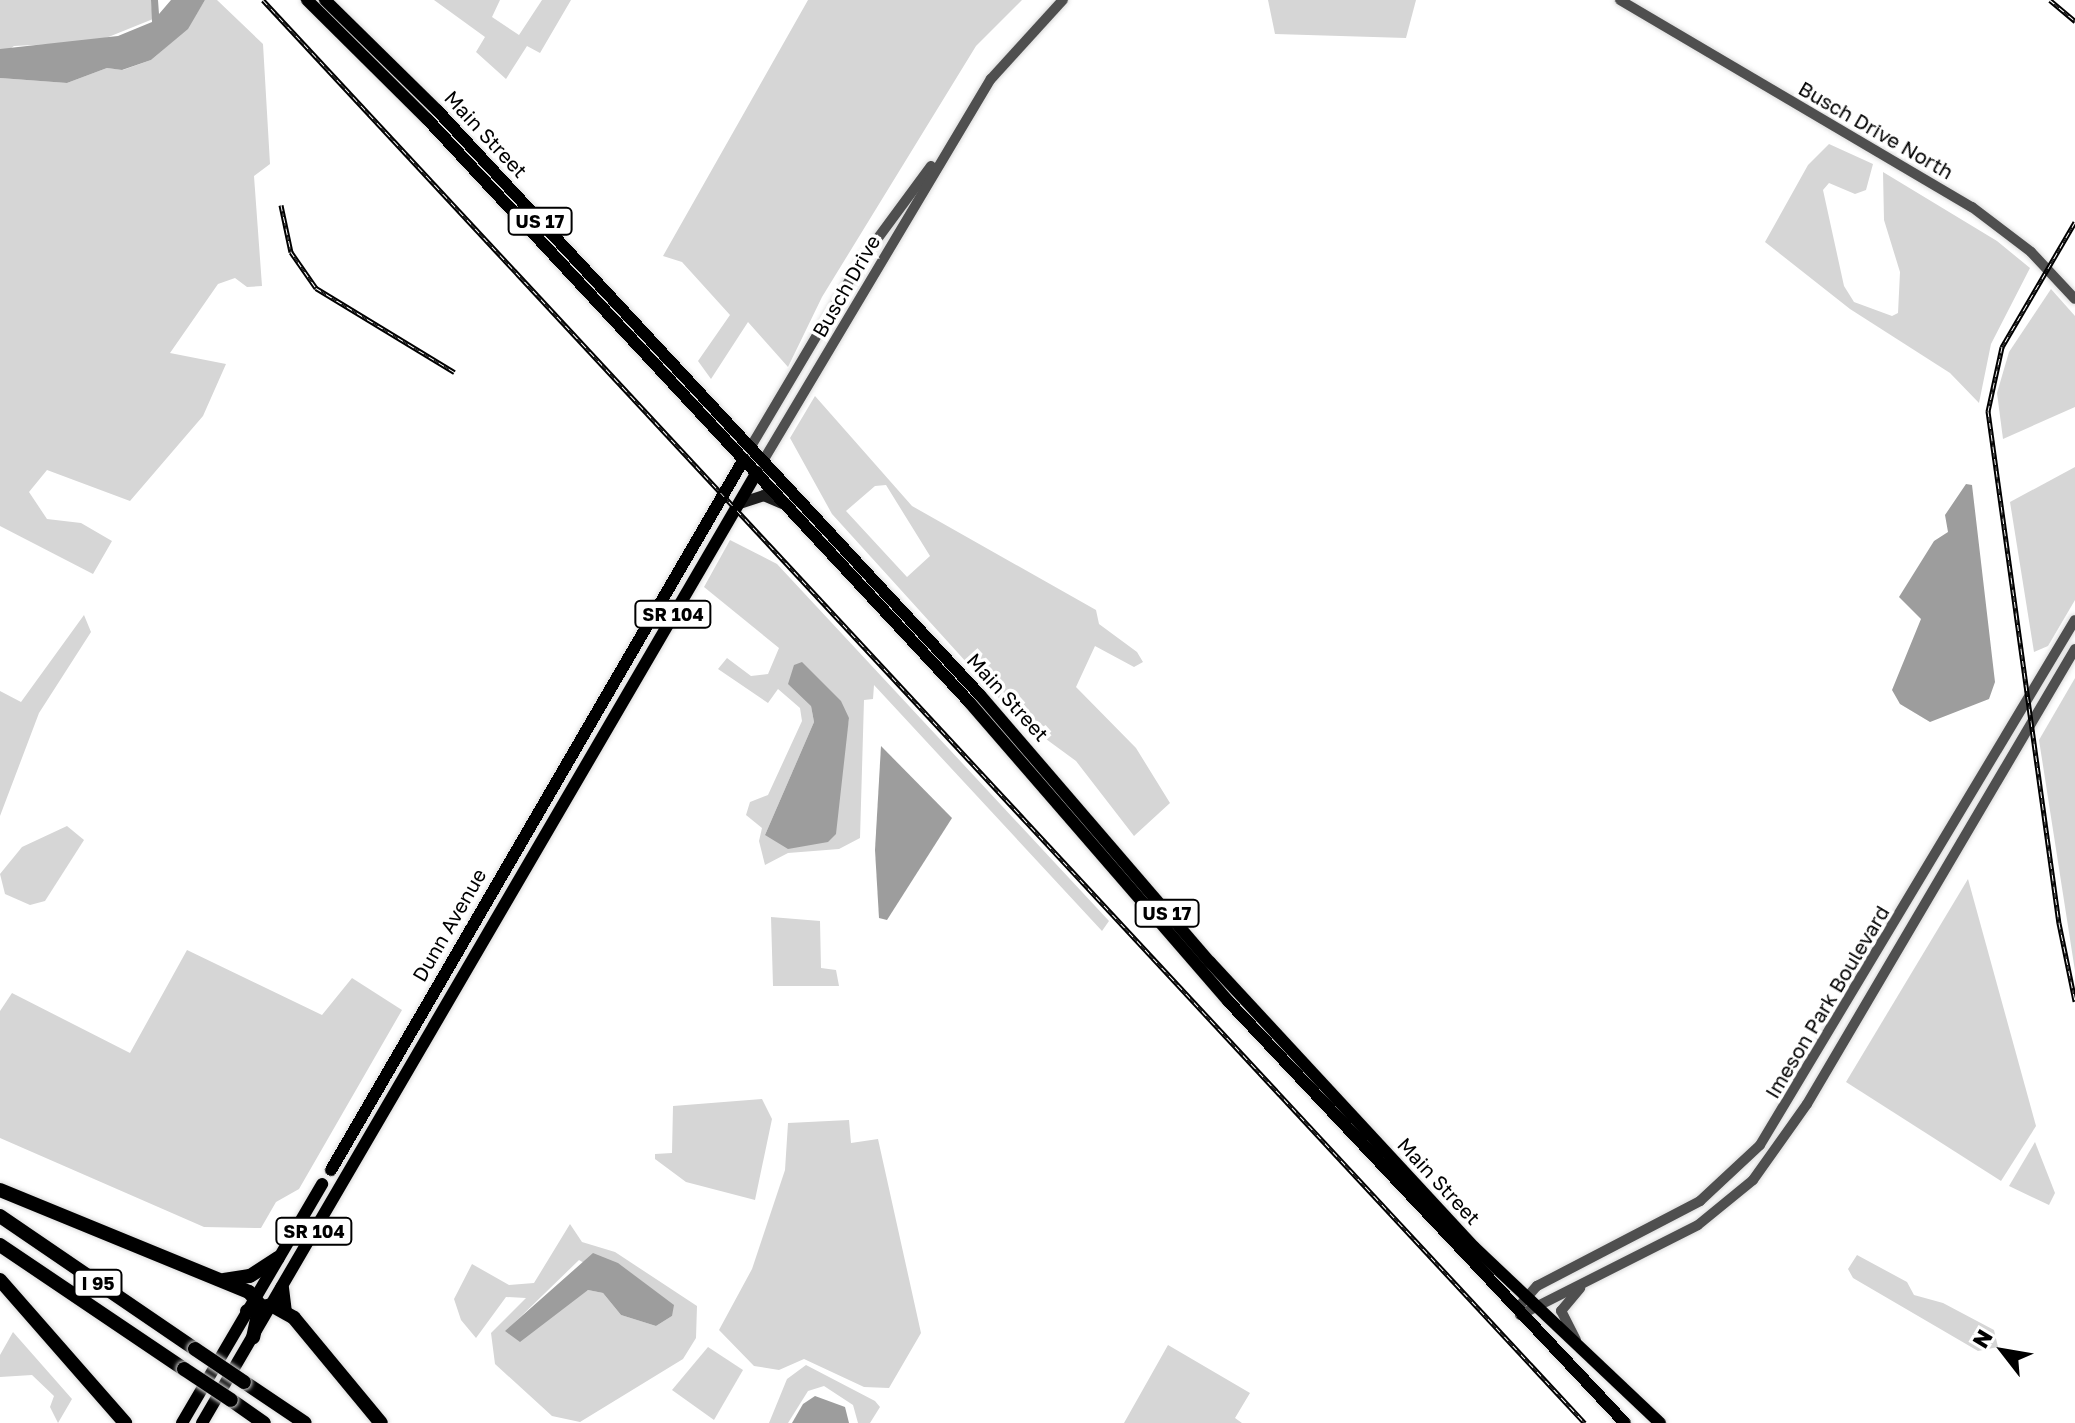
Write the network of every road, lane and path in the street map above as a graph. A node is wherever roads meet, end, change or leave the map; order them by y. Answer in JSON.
{"nodes":[{"id":1,"x":307,"y":0,"type":"edge"},
{"id":2,"x":325,"y":0,"type":"edge"},
{"id":3,"x":1063,"y":0,"type":"edge"},
{"id":4,"x":1620,"y":0,"type":"edge"},
{"id":5,"x":959,"y":129,"type":"junction"},
{"id":6,"x":2075,"y":299,"type":"edge"},
{"id":7,"x":747,"y":453,"type":"junction"},
{"id":8,"x":760,"y":467,"type":"junction"},
{"id":9,"x":738,"y":503,"type":"junction"},
{"id":10,"x":788,"y":506,"type":"junction"},
{"id":11,"x":2075,"y":620,"type":"edge"},
{"id":12,"x":2075,"y":649,"type":"edge"},
{"id":13,"x":2075,"y":657,"type":"edge"},
{"id":14,"x":2057,"y":678,"type":"junction"},
{"id":15,"x":331,"y":1170,"type":"joint"},
{"id":16,"x":322,"y":1184,"type":"joint"},
{"id":17,"x":0,"y":1190,"type":"edge"},
{"id":18,"x":0,"y":1216,"type":"edge"},
{"id":19,"x":0,"y":1245,"type":"edge"},
{"id":20,"x":278,"y":1258,"type":"junction"},
{"id":21,"x":1610,"y":1270,"type":"junction"},
{"id":22,"x":0,"y":1280,"type":"edge"},
{"id":23,"x":218,"y":1280,"type":"junction"},
{"id":24,"x":282,"y":1288,"type":"joint"},
{"id":25,"x":1529,"y":1301,"type":"junction"},
{"id":26,"x":263,"y":1306,"type":"junction"},
{"id":27,"x":1518,"y":1313,"type":"junction"},
{"id":28,"x":253,"y":1337,"type":"joint"},
{"id":29,"x":1584,"y":1352,"type":"junction"},
{"id":30,"x":125,"y":1423,"type":"edge"},
{"id":31,"x":182,"y":1423,"type":"edge"},
{"id":32,"x":202,"y":1423,"type":"edge"},
{"id":33,"x":264,"y":1423,"type":"edge"},
{"id":34,"x":305,"y":1423,"type":"edge"},
{"id":35,"x":381,"y":1423,"type":"edge"},
{"id":36,"x":1625,"y":1423,"type":"edge"},
{"id":37,"x":1660,"y":1423,"type":"edge"}],
"edges":[{"from":1,"to":7,"type":"main road","name":"Main Street","number":"US 17"},
{"from":2,"to":7,"type":"main road","name":"Main Street","number":"US 17"},
{"from":3,"to":5,"type":"street","name":"Busch Drive"},
{"from":4,"to":6,"type":"street","name":"Busch Drive North"},
{"from":5,"to":7,"type":"street","name":"Busch Drive"},
{"from":5,"to":8,"type":"street","name":"Busch Drive"},
{"from":7,"to":8,"type":"main road","name":"Main Street","number":"US 17"},
{"from":7,"to":15,"type":"main road","name":"Dunn Avenue","number":"SR 104"},
{"from":8,"to":9,"type":"main road","name":"Dunn Avenue","number":"SR 104"},
{"from":8,"to":10,"type":"main road","name":"Main Street","number":"US 17"},
{"from":8,"to":25,"type":"main road","name":"Main Street","number":"US 17"},
{"from":9,"to":10,"type":"main road"},
{"from":9,"to":24,"type":"main road","name":"Dunn Avenue","number":"SR 104"},
{"from":10,"to":27,"type":"main road","name":"Main Street","number":"US 17"},
{"from":11,"to":25,"type":"street","name":"Imeson Park Boulevard"},
{"from":12,"to":14,"type":"street","name":"Imeson Park Boulevard"},
{"from":13,"to":14,"type":"street"},
{"from":14,"to":21,"type":"street","name":"Imeson Park Boulevard"},
{"from":15,"to":16,"type":"main road","name":"Dunn Avenue","number":"SR 104"},
{"from":16,"to":20,"type":"main road","name":"Dunn Avenue","number":"SR 104"},
{"from":17,"to":23,"type":"highway"},
{"from":18,"to":34,"type":"highway","number":"I 95","bridge":true},
{"from":19,"to":33,"type":"highway","number":"I 95","bridge":true},
{"from":20,"to":23,"type":"highway"},
{"from":20,"to":26,"type":"main road","name":"Dunn Avenue","number":"SR 104"},
{"from":21,"to":25,"type":"street","name":"Imeson Park Boulevard"},
{"from":21,"to":29,"type":"street"},
{"from":22,"to":30,"type":"highway"},
{"from":23,"to":26,"type":"highway"},
{"from":24,"to":26,"type":"highway"},
{"from":25,"to":27,"type":"street","name":"Imeson Park Boulevard"},
{"from":25,"to":29,"type":"main road","name":"Main Street","number":"US 17"},
{"from":26,"to":28,"type":"highway"},
{"from":26,"to":31,"type":"main road","name":"Dunn Avenue","number":"SR 104"},
{"from":26,"to":35,"type":"highway"},
{"from":27,"to":36,"type":"main road","name":"Main Street","number":"US 17"},
{"from":28,"to":32,"type":"main road"},
{"from":29,"to":37,"type":"main road","name":"Main Street","number":"US 17"}]}
